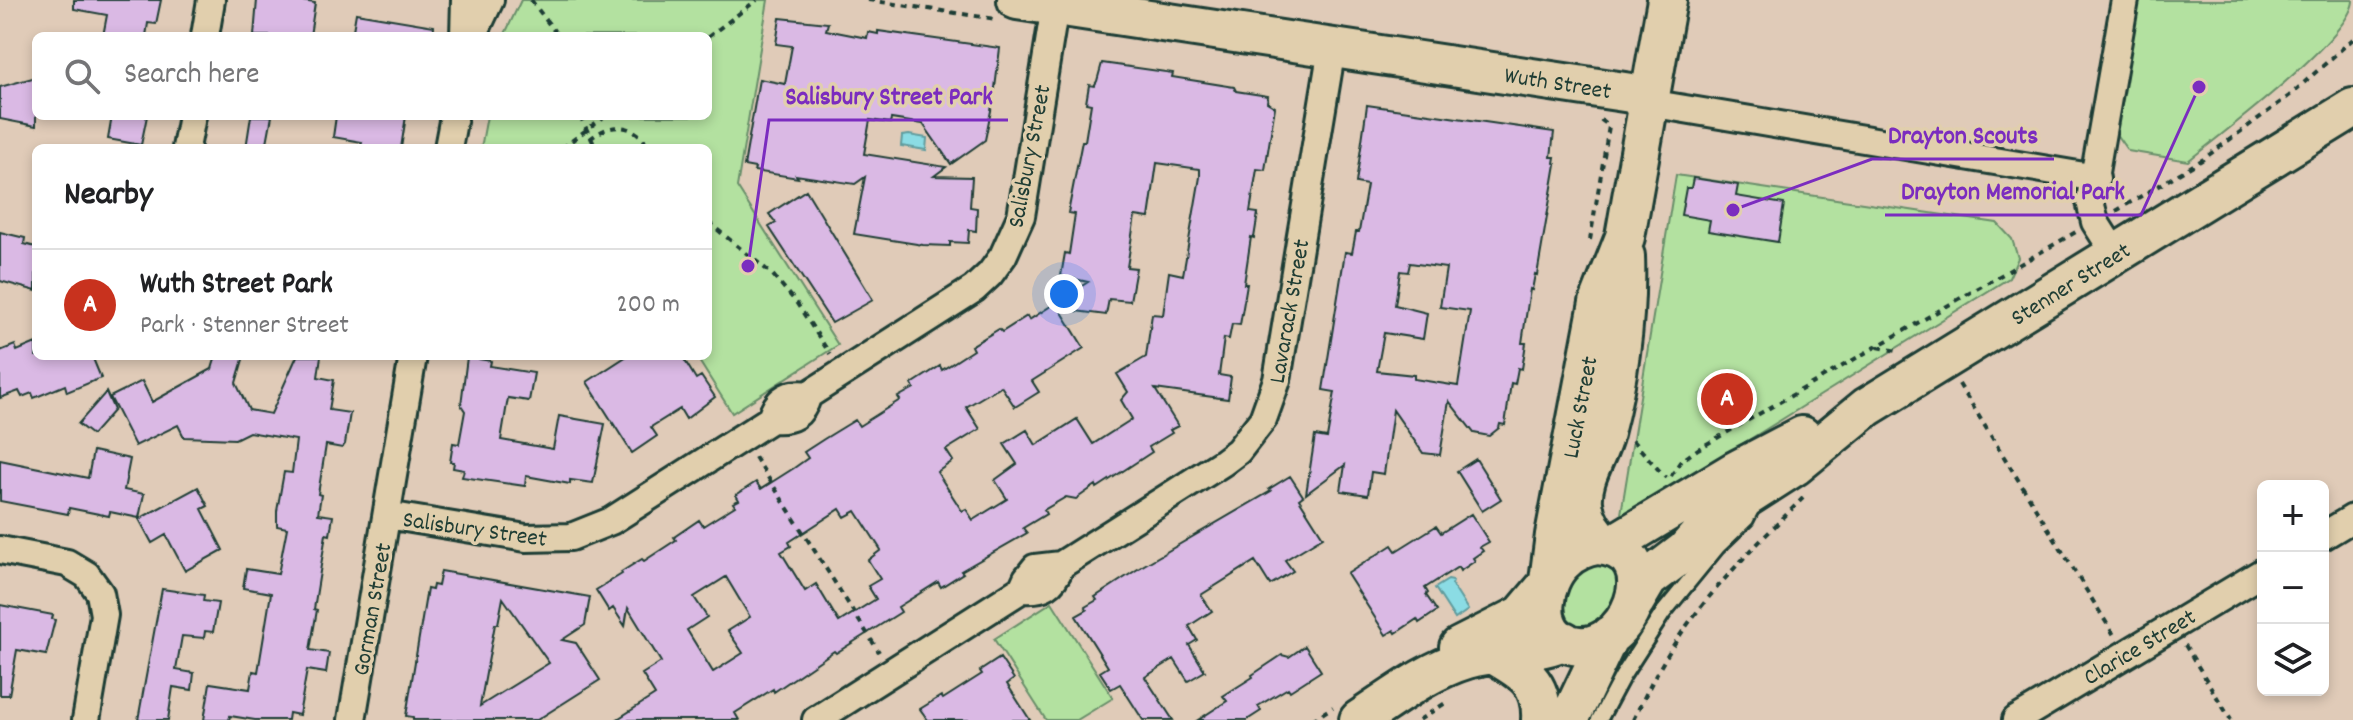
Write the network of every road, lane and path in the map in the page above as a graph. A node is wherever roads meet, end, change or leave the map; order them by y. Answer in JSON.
{"nodes":[{"id":1,"x":211,"y":0,"type":"edge"},
{"id":2,"x":465,"y":0,"type":"edge"},
{"id":3,"x":490,"y":0,"type":"edge"},
{"id":4,"x":531,"y":0,"type":"edge"},
{"id":5,"x":757,"y":0,"type":"edge"},
{"id":6,"x":868,"y":0,"type":"edge"},
{"id":7,"x":1667,"y":0,"type":"edge"},
{"id":8,"x":2125,"y":0,"type":"edge"},
{"id":9,"x":1055,"y":6,"type":"junction"},
{"id":10,"x":1011,"y":10,"type":"edge"},
{"id":11,"x":206,"y":32,"type":"edge"},
{"id":12,"x":464,"y":32,"type":"edge"},
{"id":13,"x":475,"y":32,"type":"edge"},
{"id":14,"x":555,"y":32,"type":"edge"},
{"id":15,"x":712,"y":34,"type":"edge"},
{"id":16,"x":2353,"y":39,"type":"edge"},
{"id":17,"x":1332,"y":48,"type":"junction"},
{"id":18,"x":1649,"y":103,"type":"junction"},
{"id":19,"x":2353,"y":108,"type":"edge"},
{"id":20,"x":1592,"y":113,"type":"dead end"},
{"id":21,"x":191,"y":120,"type":"edge"},
{"id":22,"x":453,"y":120,"type":"edge"},
{"id":23,"x":582,"y":120,"type":"edge"},
{"id":24,"x":600,"y":120,"type":"edge"},
{"id":25,"x":586,"y":131,"type":"junction"},
{"id":26,"x":590,"y":139,"type":"junction"},
{"id":27,"x":187,"y":144,"type":"edge"},
{"id":28,"x":449,"y":144,"type":"edge"},
{"id":29,"x":568,"y":144,"type":"edge"},
{"id":30,"x":593,"y":144,"type":"edge"},
{"id":31,"x":646,"y":144,"type":"edge"},
{"id":32,"x":2096,"y":178,"type":"junction"},
{"id":33,"x":2095,"y":222,"type":"junction"},
{"id":34,"x":712,"y":225,"type":"edge"},
{"id":35,"x":1607,"y":241,"type":"junction"},
{"id":36,"x":2116,"y":255,"type":"junction"},
{"id":37,"x":412,"y":360,"type":"edge"},
{"id":38,"x":842,"y":373,"type":"junction"},
{"id":39,"x":1958,"y":382,"type":"dead end"},
{"id":40,"x":1625,"y":431,"type":"dead end"},
{"id":41,"x":751,"y":451,"type":"dead end"},
{"id":42,"x":1742,"y":483,"type":"junction"},
{"id":43,"x":1806,"y":495,"type":"dead end"},
{"id":44,"x":387,"y":515,"type":"junction"},
{"id":45,"x":2353,"y":518,"type":"edge"},
{"id":46,"x":2329,"y":532,"type":"edge"},
{"id":47,"x":1609,"y":546,"type":"junction"},
{"id":48,"x":0,"y":550,"type":"edge"},
{"id":49,"x":2257,"y":576,"type":"edge"},
{"id":50,"x":1549,"y":582,"type":"junction"},
{"id":51,"x":1635,"y":601,"type":"junction"},
{"id":52,"x":2173,"y":625,"type":"junction"},
{"id":53,"x":1609,"y":636,"type":"junction"},
{"id":54,"x":1566,"y":643,"type":"junction"},
{"id":55,"x":1493,"y":654,"type":"junction"},
{"id":56,"x":2126,"y":654,"type":"junction"},
{"id":57,"x":891,"y":672,"type":"junction"},
{"id":58,"x":1434,"y":672,"type":"junction"},
{"id":59,"x":86,"y":720,"type":"edge"},
{"id":60,"x":352,"y":720,"type":"edge"},
{"id":61,"x":816,"y":720,"type":"edge"},
{"id":62,"x":1359,"y":720,"type":"edge"},
{"id":63,"x":1542,"y":720,"type":"edge"},
{"id":64,"x":1569,"y":720,"type":"edge"},
{"id":65,"x":1599,"y":720,"type":"edge"},
{"id":66,"x":1633,"y":720,"type":"edge"},
{"id":67,"x":2016,"y":720,"type":"edge"},
{"id":68,"x":2231,"y":720,"type":"edge"}],
"edges":[{"from":1,"to":11,"type":"street"},
{"from":2,"to":12,"type":"street"},
{"from":3,"to":13,"type":"street"},
{"from":4,"to":14,"type":"path"},
{"from":5,"to":15,"type":"path"},
{"from":6,"to":10,"type":"path"},
{"from":7,"to":18,"type":"main road","name":"Luck Street"},
{"from":8,"to":32,"type":"street"},
{"from":9,"to":10,"type":"main road","name":"Wuth Street"},
{"from":9,"to":17,"type":"main road","name":"Wuth Street"},
{"from":9,"to":38,"type":"street","name":"Salisbury Street"},
{"from":16,"to":33,"type":"path"},
{"from":17,"to":18,"type":"main road","name":"Wuth Street"},
{"from":17,"to":57,"type":"street","name":"Lavarack Street"},
{"from":18,"to":32,"type":"street","name":"Wuth Street"},
{"from":18,"to":35,"type":"main road","name":"Luck Street"},
{"from":19,"to":36,"type":"main road","name":"Stenner Street"},
{"from":20,"to":35,"type":"path"},
{"from":21,"to":27,"type":"street"},
{"from":22,"to":28,"type":"street"},
{"from":23,"to":25,"type":"path"},
{"from":24,"to":25,"type":"path"},
{"from":25,"to":26,"type":"path"},
{"from":25,"to":29,"type":"path"},
{"from":26,"to":30,"type":"path"},
{"from":26,"to":31,"type":"path"},
{"from":32,"to":33,"type":"street"},
{"from":33,"to":36,"type":"street"},
{"from":33,"to":40,"type":"path"},
{"from":34,"to":38,"type":"path"},
{"from":35,"to":47,"type":"main road","name":"Luck Street"},
{"from":35,"to":50,"type":"main road","name":"Luck Street"},
{"from":36,"to":42,"type":"main road","name":"Stenner Street"},
{"from":37,"to":44,"type":"street","name":"Gorman Street"},
{"from":38,"to":44,"type":"street","name":"Salisbury Street"},
{"from":39,"to":56,"type":"path"},
{"from":41,"to":57,"type":"path"},
{"from":42,"to":47,"type":"main road","name":"Stenner Street"},
{"from":42,"to":51,"type":"main road","name":"Stenner Street"},
{"from":42,"to":65,"type":"lane"},
{"from":43,"to":66,"type":"path"},
{"from":44,"to":60,"type":"street","name":"Gorman Street"},
{"from":45,"to":46,"type":"street"},
{"from":47,"to":50,"type":"main road"},
{"from":47,"to":51,"type":"main road"},
{"from":48,"to":59,"type":"street"},
{"from":49,"to":52,"type":"street","name":"Clarice Street"},
{"from":50,"to":54,"type":"main road"},
{"from":50,"to":58,"type":"main road"},
{"from":51,"to":53,"type":"main road"},
{"from":52,"to":56,"type":"street","name":"Clarice Street"},
{"from":52,"to":68,"type":"path"},
{"from":53,"to":54,"type":"main road"},
{"from":53,"to":64,"type":"main road"},
{"from":54,"to":55,"type":"main road"},
{"from":54,"to":63,"type":"main road"},
{"from":55,"to":58,"type":"main road"},
{"from":55,"to":63,"type":"main road"},
{"from":56,"to":67,"type":"street","name":"Clarice Street"},
{"from":57,"to":61,"type":"street","name":"Lavarack Street"},
{"from":58,"to":62,"type":"main road"}]}
